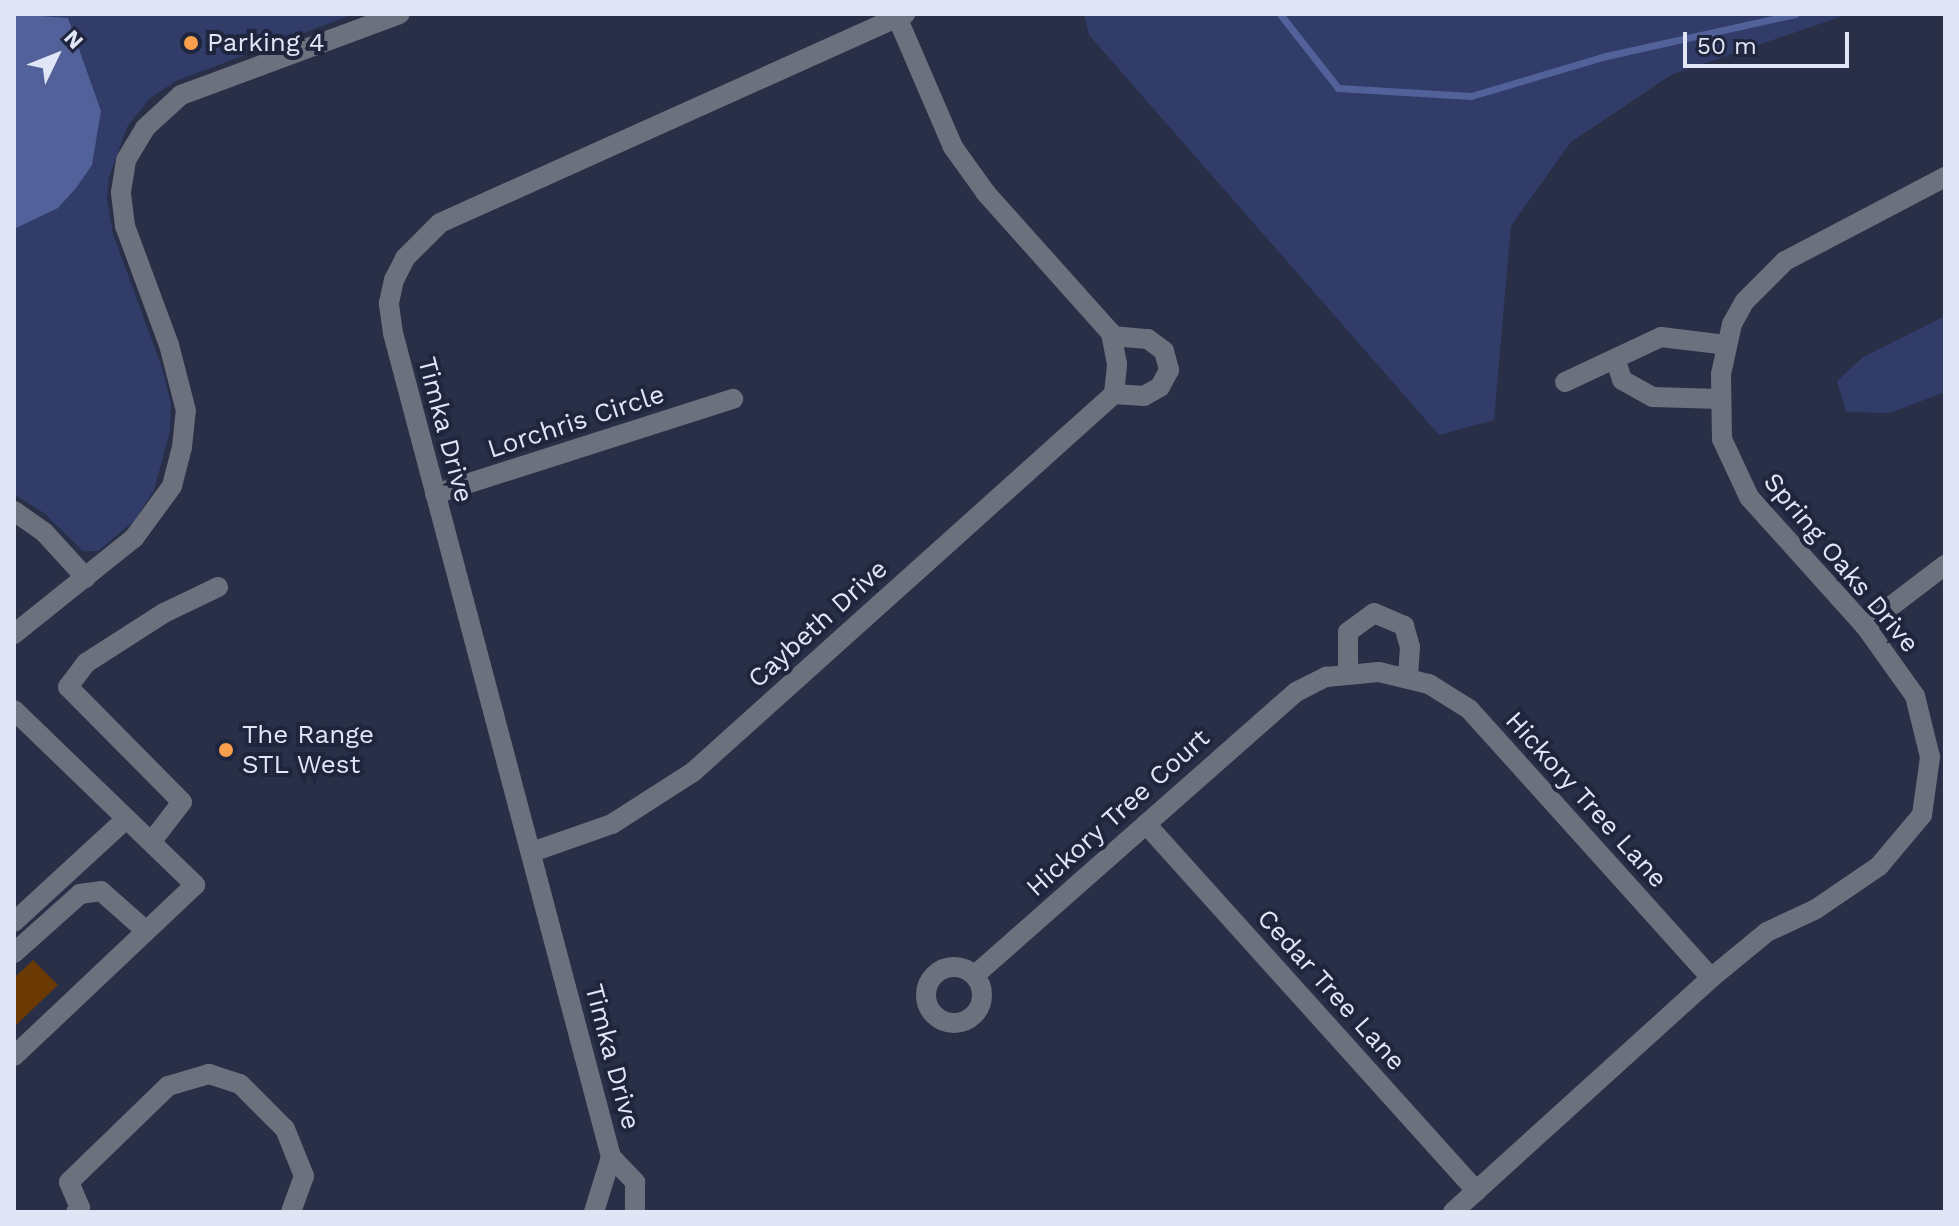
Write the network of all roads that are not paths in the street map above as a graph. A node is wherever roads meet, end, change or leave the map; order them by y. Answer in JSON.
{"nodes":[{"id":1,"x":400,"y":14,"type":"edge"},
{"id":2,"x":901,"y":16,"type":"edge"},
{"id":3,"x":1945,"y":177,"type":"edge"},
{"id":4,"x":1112,"y":336,"type":"junction"},
{"id":5,"x":1726,"y":345,"type":"junction"},
{"id":6,"x":1616,"y":361,"type":"junction"},
{"id":7,"x":1565,"y":382,"type":"dead end"},
{"id":8,"x":1114,"y":394,"type":"junction"},
{"id":9,"x":733,"y":399,"type":"dead end"},
{"id":10,"x":1720,"y":399,"type":"junction"},
{"id":11,"x":435,"y":494,"type":"junction"},
{"id":12,"x":14,"y":511,"type":"edge"},
{"id":13,"x":1945,"y":565,"type":"edge"},
{"id":14,"x":86,"y":578,"type":"junction"},
{"id":15,"x":218,"y":587,"type":"dead end"},
{"id":16,"x":1865,"y":626,"type":"junction"},
{"id":17,"x":14,"y":634,"type":"edge"},
{"id":18,"x":1348,"y":672,"type":"junction"},
{"id":19,"x":1408,"y":676,"type":"junction"},
{"id":20,"x":1296,"y":692,"type":"joint"},
{"id":21,"x":19,"y":725,"type":"edge"},
{"id":22,"x":124,"y":821,"type":"junction"},
{"id":23,"x":1146,"y":824,"type":"junction"},
{"id":24,"x":152,"y":841,"type":"junction"},
{"id":25,"x":532,"y":852,"type":"junction"},
{"id":26,"x":14,"y":922,"type":"edge"},
{"id":27,"x":146,"y":931,"type":"junction"},
{"id":28,"x":14,"y":953,"type":"edge"},
{"id":29,"x":975,"y":975,"type":"dead end"},
{"id":30,"x":1711,"y":978,"type":"junction"},
{"id":31,"x":14,"y":1056,"type":"edge"},
{"id":32,"x":611,"y":1157,"type":"junction"},
{"id":33,"x":1477,"y":1191,"type":"junction"},
{"id":34,"x":80,"y":1211,"type":"edge"},
{"id":35,"x":291,"y":1212,"type":"edge"},
{"id":36,"x":594,"y":1212,"type":"edge"},
{"id":37,"x":635,"y":1212,"type":"edge"},
{"id":38,"x":1453,"y":1212,"type":"edge"}],
"edges":[{"from":1,"to":14,"type":"street"},
{"from":2,"to":4,"type":"street"},
{"from":2,"to":11,"type":"street","name":"Timka Drive"},
{"from":3,"to":5,"type":"street","name":"Spring Oaks Drive"},
{"from":4,"to":8,"type":"street"},
{"from":4,"to":8,"type":"street"},
{"from":5,"to":6,"type":"street"},
{"from":5,"to":10,"type":"street","name":"Spring Oaks Drive"},
{"from":6,"to":7,"type":"street"},
{"from":6,"to":10,"type":"street"},
{"from":8,"to":25,"type":"street","name":"Caybeth Drive"},
{"from":9,"to":11,"type":"street","name":"Lorchris Circle"},
{"from":10,"to":16,"type":"street","name":"Spring Oaks Drive"},
{"from":11,"to":25,"type":"street","name":"Timka Drive"},
{"from":12,"to":14,"type":"street"},
{"from":13,"to":16,"type":"street"},
{"from":14,"to":17,"type":"street"},
{"from":15,"to":24,"type":"street"},
{"from":16,"to":30,"type":"street","name":"Spring Oaks Drive"},
{"from":18,"to":19,"type":"street","name":"Hickory Tree Lane"},
{"from":18,"to":19,"type":"street"},
{"from":18,"to":20,"type":"street","name":"Hickory Tree Lane"},
{"from":19,"to":30,"type":"street","name":"Hickory Tree Lane"},
{"from":20,"to":23,"type":"street","name":"Hickory Tree Court"},
{"from":21,"to":22,"type":"street"},
{"from":22,"to":24,"type":"street"},
{"from":22,"to":26,"type":"street"},
{"from":23,"to":29,"type":"street","name":"Hickory Tree Court"},
{"from":23,"to":33,"type":"street","name":"Cedar Tree Lane"},
{"from":24,"to":27,"type":"street"},
{"from":25,"to":32,"type":"street","name":"Timka Drive"},
{"from":27,"to":28,"type":"street"},
{"from":27,"to":31,"type":"street"},
{"from":30,"to":33,"type":"street","name":"Spring Oaks Drive"},
{"from":32,"to":36,"type":"street","name":"Timka Drive"},
{"from":32,"to":37,"type":"street","name":"Timka Drive"},
{"from":33,"to":38,"type":"street","name":"Spring Oaks Drive"},
{"from":34,"to":35,"type":"street"}]}
